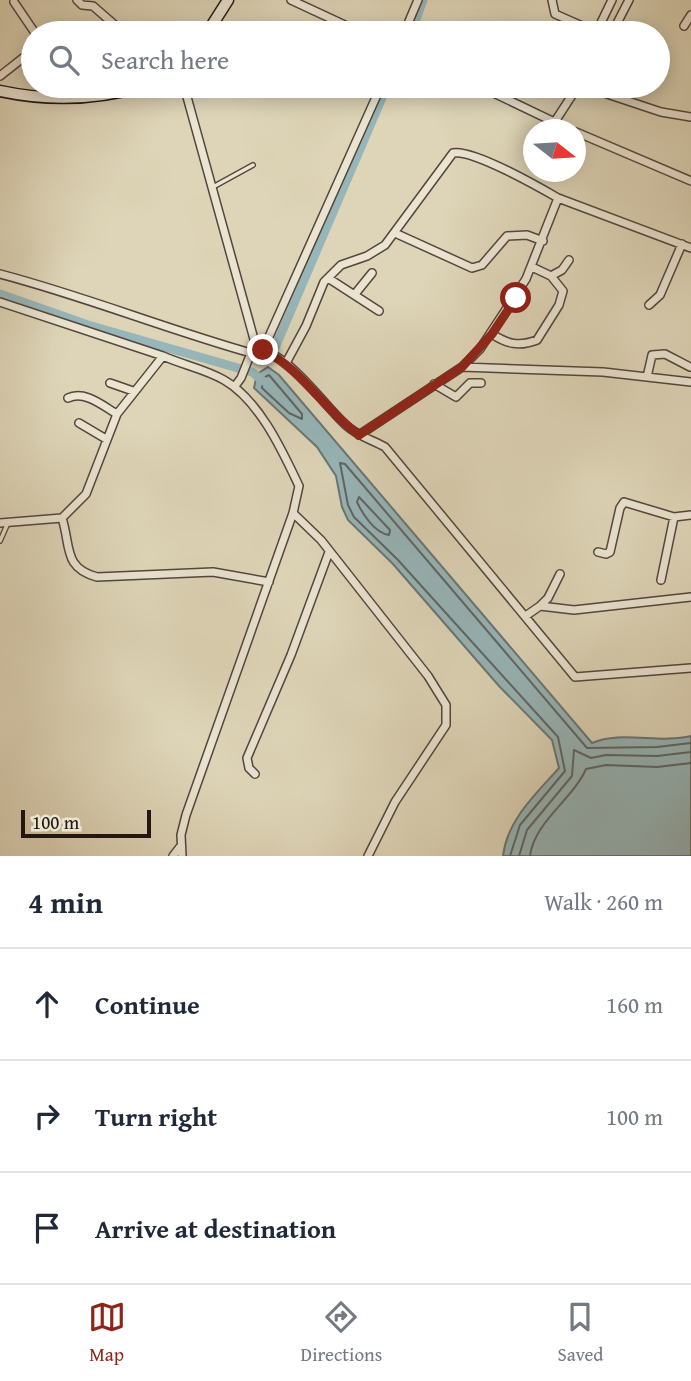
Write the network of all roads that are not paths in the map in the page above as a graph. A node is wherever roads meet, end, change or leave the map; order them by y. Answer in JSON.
{"nodes":[{"id":1,"x":4,"y":0,"type":"edge"},
{"id":2,"x":77,"y":0,"type":"edge"},
{"id":3,"x":228,"y":0,"type":"edge"},
{"id":4,"x":292,"y":0,"type":"edge"},
{"id":5,"x":418,"y":0,"type":"edge"},
{"id":6,"x":552,"y":0,"type":"edge"},
{"id":7,"x":612,"y":0,"type":"edge"},
{"id":8,"x":629,"y":0,"type":"edge"},
{"id":9,"x":15,"y":1,"type":"edge"},
{"id":10,"x":691,"y":15,"type":"edge"},
{"id":11,"x":28,"y":21,"type":"edge"},
{"id":12,"x":111,"y":21,"type":"edge"},
{"id":13,"x":215,"y":21,"type":"edge"},
{"id":14,"x":337,"y":21,"type":"edge"},
{"id":15,"x":409,"y":21,"type":"edge"},
{"id":16,"x":570,"y":21,"type":"edge"},
{"id":17,"x":602,"y":21,"type":"edge"},
{"id":18,"x":618,"y":21,"type":"edge"},
{"id":19,"x":684,"y":26,"type":"dead end"},
{"id":20,"x":21,"y":59,"type":"edge"},
{"id":21,"x":0,"y":76,"type":"edge"},
{"id":22,"x":0,"y":91,"type":"edge"},
{"id":23,"x":21,"y":95,"type":"edge"},
{"id":24,"x":187,"y":98,"type":"edge"},
{"id":25,"x":375,"y":98,"type":"edge"},
{"id":26,"x":503,"y":98,"type":"edge"},
{"id":27,"x":570,"y":98,"type":"edge"},
{"id":28,"x":619,"y":98,"type":"edge"},
{"id":29,"x":691,"y":117,"type":"edge"},
{"id":30,"x":546,"y":119,"type":"edge"},
{"id":31,"x":557,"y":119,"type":"edge"},
{"id":32,"x":586,"y":136,"type":"edge"},
{"id":33,"x":253,"y":166,"type":"dead end"},
{"id":34,"x":691,"y":181,"type":"edge"},
{"id":35,"x":211,"y":188,"type":"junction"},
{"id":36,"x":558,"y":198,"type":"junction"},
{"id":37,"x":395,"y":233,"type":"junction"},
{"id":38,"x":543,"y":241,"type":"junction"},
{"id":39,"x":682,"y":244,"type":"junction"},
{"id":40,"x":691,"y":248,"type":"edge"},
{"id":41,"x":569,"y":260,"type":"dead end"},
{"id":42,"x":533,"y":267,"type":"junction"},
{"id":43,"x":372,"y":273,"type":"dead end"},
{"id":44,"x":0,"y":274,"type":"edge"},
{"id":45,"x":551,"y":276,"type":"junction"},
{"id":46,"x":328,"y":278,"type":"junction"},
{"id":47,"x":355,"y":293,"type":"junction"},
{"id":48,"x":0,"y":302,"type":"edge"},
{"id":49,"x":649,"y":305,"type":"dead end"},
{"id":50,"x":379,"y":312,"type":"dead end"},
{"id":51,"x":492,"y":334,"type":"junction"},
{"id":52,"x":255,"y":353,"type":"junction"},
{"id":53,"x":163,"y":356,"type":"junction"},
{"id":54,"x":286,"y":363,"type":"junction"},
{"id":55,"x":462,"y":367,"type":"junction"},
{"id":56,"x":690,"y":367,"type":"edge"},
{"id":57,"x":647,"y":377,"type":"junction"},
{"id":58,"x":691,"y":382,"type":"edge"},
{"id":59,"x":110,"y":383,"type":"dead end"},
{"id":60,"x":481,"y":383,"type":"dead end"},
{"id":61,"x":434,"y":384,"type":"junction"},
{"id":62,"x":235,"y":386,"type":"junction"},
{"id":63,"x":133,"y":391,"type":"junction"},
{"id":64,"x":68,"y":398,"type":"dead end"},
{"id":65,"x":117,"y":414,"type":"junction"},
{"id":66,"x":79,"y":423,"type":"dead end"},
{"id":67,"x":359,"y":435,"type":"junction"},
{"id":68,"x":106,"y":439,"type":"junction"},
{"id":69,"x":293,"y":513,"type":"junction"},
{"id":70,"x":691,"y":514,"type":"edge"},
{"id":71,"x":674,"y":517,"type":"junction"},
{"id":72,"x":62,"y":518,"type":"junction"},
{"id":73,"x":4,"y":523,"type":"edge"},
{"id":74,"x":0,"y":541,"type":"edge"},
{"id":75,"x":329,"y":552,"type":"junction"},
{"id":76,"x":598,"y":552,"type":"dead end"},
{"id":77,"x":561,"y":574,"type":"dead end"},
{"id":78,"x":661,"y":580,"type":"dead end"},
{"id":79,"x":270,"y":582,"type":"junction"},
{"id":80,"x":691,"y":597,"type":"edge"},
{"id":81,"x":540,"y":606,"type":"junction"},
{"id":82,"x":527,"y":615,"type":"junction"},
{"id":83,"x":691,"y":668,"type":"edge"},
{"id":84,"x":255,"y":774,"type":"dead end"},
{"id":85,"x":181,"y":852,"type":"edge"},
{"id":86,"x":173,"y":856,"type":"edge"},
{"id":87,"x":368,"y":856,"type":"edge"}],
"edges":[{"from":1,"to":9,"type":"street"},
{"from":2,"to":12,"type":"street"},
{"from":3,"to":13,"type":"main road"},
{"from":4,"to":14,"type":"street"},
{"from":5,"to":15,"type":"street"},
{"from":6,"to":16,"type":"street"},
{"from":7,"to":17,"type":"street"},
{"from":8,"to":18,"type":"street"},
{"from":9,"to":11,"type":"street"},
{"from":10,"to":19,"type":"street"},
{"from":20,"to":21,"type":"street"},
{"from":22,"to":23,"type":"main road"},
{"from":24,"to":35,"type":"street"},
{"from":25,"to":52,"type":"street"},
{"from":26,"to":30,"type":"street"},
{"from":27,"to":31,"type":"street"},
{"from":28,"to":29,"type":"street"},
{"from":32,"to":34,"type":"street"},
{"from":33,"to":35,"type":"lane"},
{"from":35,"to":52,"type":"street"},
{"from":36,"to":37,"type":"street"},
{"from":36,"to":38,"type":"street"},
{"from":36,"to":39,"type":"street"},
{"from":37,"to":38,"type":"street"},
{"from":37,"to":46,"type":"street"},
{"from":38,"to":42,"type":"street"},
{"from":39,"to":40,"type":"street"},
{"from":39,"to":49,"type":"street"},
{"from":41,"to":45,"type":"street"},
{"from":42,"to":45,"type":"street"},
{"from":42,"to":51,"type":"street"},
{"from":43,"to":47,"type":"street"},
{"from":44,"to":52,"type":"street"},
{"from":45,"to":51,"type":"street"},
{"from":46,"to":47,"type":"street"},
{"from":46,"to":54,"type":"street"},
{"from":47,"to":50,"type":"street"},
{"from":48,"to":53,"type":"street"},
{"from":51,"to":55,"type":"street"},
{"from":52,"to":54,"type":"street"},
{"from":52,"to":62,"type":"street"},
{"from":53,"to":62,"type":"street"},
{"from":53,"to":63,"type":"street"},
{"from":54,"to":67,"type":"street"},
{"from":55,"to":57,"type":"street"},
{"from":55,"to":61,"type":"street"},
{"from":56,"to":57,"type":"street"},
{"from":57,"to":58,"type":"street"},
{"from":59,"to":63,"type":"street"},
{"from":60,"to":61,"type":"street"},
{"from":61,"to":67,"type":"street"},
{"from":62,"to":69,"type":"street"},
{"from":63,"to":65,"type":"street"},
{"from":64,"to":65,"type":"street"},
{"from":65,"to":68,"type":"street"},
{"from":66,"to":68,"type":"street"},
{"from":67,"to":82,"type":"street"},
{"from":68,"to":72,"type":"street"},
{"from":69,"to":75,"type":"street"},
{"from":69,"to":79,"type":"street"},
{"from":70,"to":71,"type":"street"},
{"from":71,"to":76,"type":"street"},
{"from":71,"to":78,"type":"street"},
{"from":72,"to":73,"type":"street"},
{"from":72,"to":79,"type":"street"},
{"from":73,"to":74,"type":"lane"},
{"from":75,"to":84,"type":"street"},
{"from":75,"to":87,"type":"street"},
{"from":77,"to":81,"type":"street"},
{"from":79,"to":85,"type":"street"},
{"from":80,"to":81,"type":"street"},
{"from":81,"to":82,"type":"street"},
{"from":82,"to":83,"type":"street"},
{"from":85,"to":86,"type":"street"}]}
